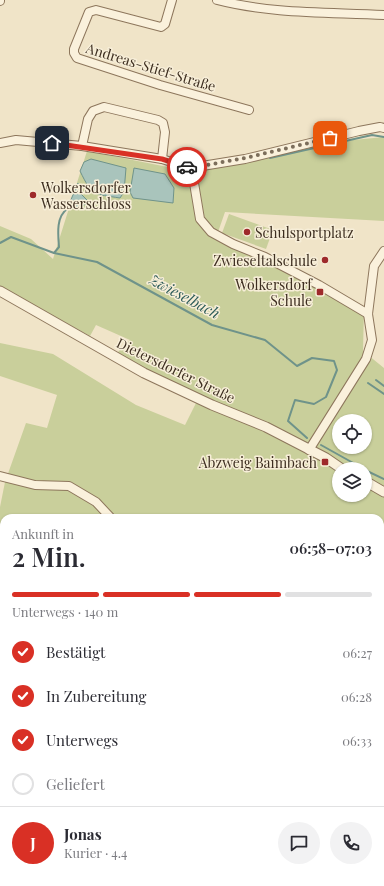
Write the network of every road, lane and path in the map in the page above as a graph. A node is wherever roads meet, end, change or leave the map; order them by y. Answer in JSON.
{"nodes":[{"id":1,"x":172,"y":0,"type":"edge"},
{"id":2,"x":217,"y":0,"type":"edge"},
{"id":3,"x":384,"y":15,"type":"edge"},
{"id":4,"x":249,"y":110,"type":"dead end"},
{"id":5,"x":384,"y":128,"type":"edge"},
{"id":6,"x":0,"y":143,"type":"edge"},
{"id":7,"x":82,"y":146,"type":"junction"},
{"id":8,"x":162,"y":159,"type":"junction"},
{"id":9,"x":187,"y":167,"type":"junction"},
{"id":10,"x":384,"y":251,"type":"edge"},
{"id":11,"x":0,"y":291,"type":"edge"},
{"id":12,"x":368,"y":314,"type":"junction"},
{"id":13,"x":309,"y":450,"type":"junction"},
{"id":14,"x":332,"y":462,"type":"edge"},
{"id":15,"x":0,"y":476,"type":"edge"},
{"id":16,"x":372,"y":485,"type":"edge"},
{"id":17,"x":384,"y":492,"type":"edge"},
{"id":18,"x":107,"y":514,"type":"edge"}],
"edges":[{"from":1,"to":4,"type":"street","name":"Andreas-Stief-Straße"},
{"from":2,"to":3,"type":"street"},
{"from":5,"to":9,"type":"street"},
{"from":6,"to":7,"type":"street"},
{"from":7,"to":8,"type":"street"},
{"from":7,"to":8,"type":"street"},
{"from":8,"to":9,"type":"street"},
{"from":9,"to":12,"type":"street"},
{"from":10,"to":12,"type":"street"},
{"from":11,"to":13,"type":"street","name":"Dietersdorfer Straße"},
{"from":12,"to":13,"type":"street"},
{"from":13,"to":14,"type":"street","name":"Dietersdorfer Straße"},
{"from":15,"to":18,"type":"street"},
{"from":16,"to":17,"type":"street"}]}
